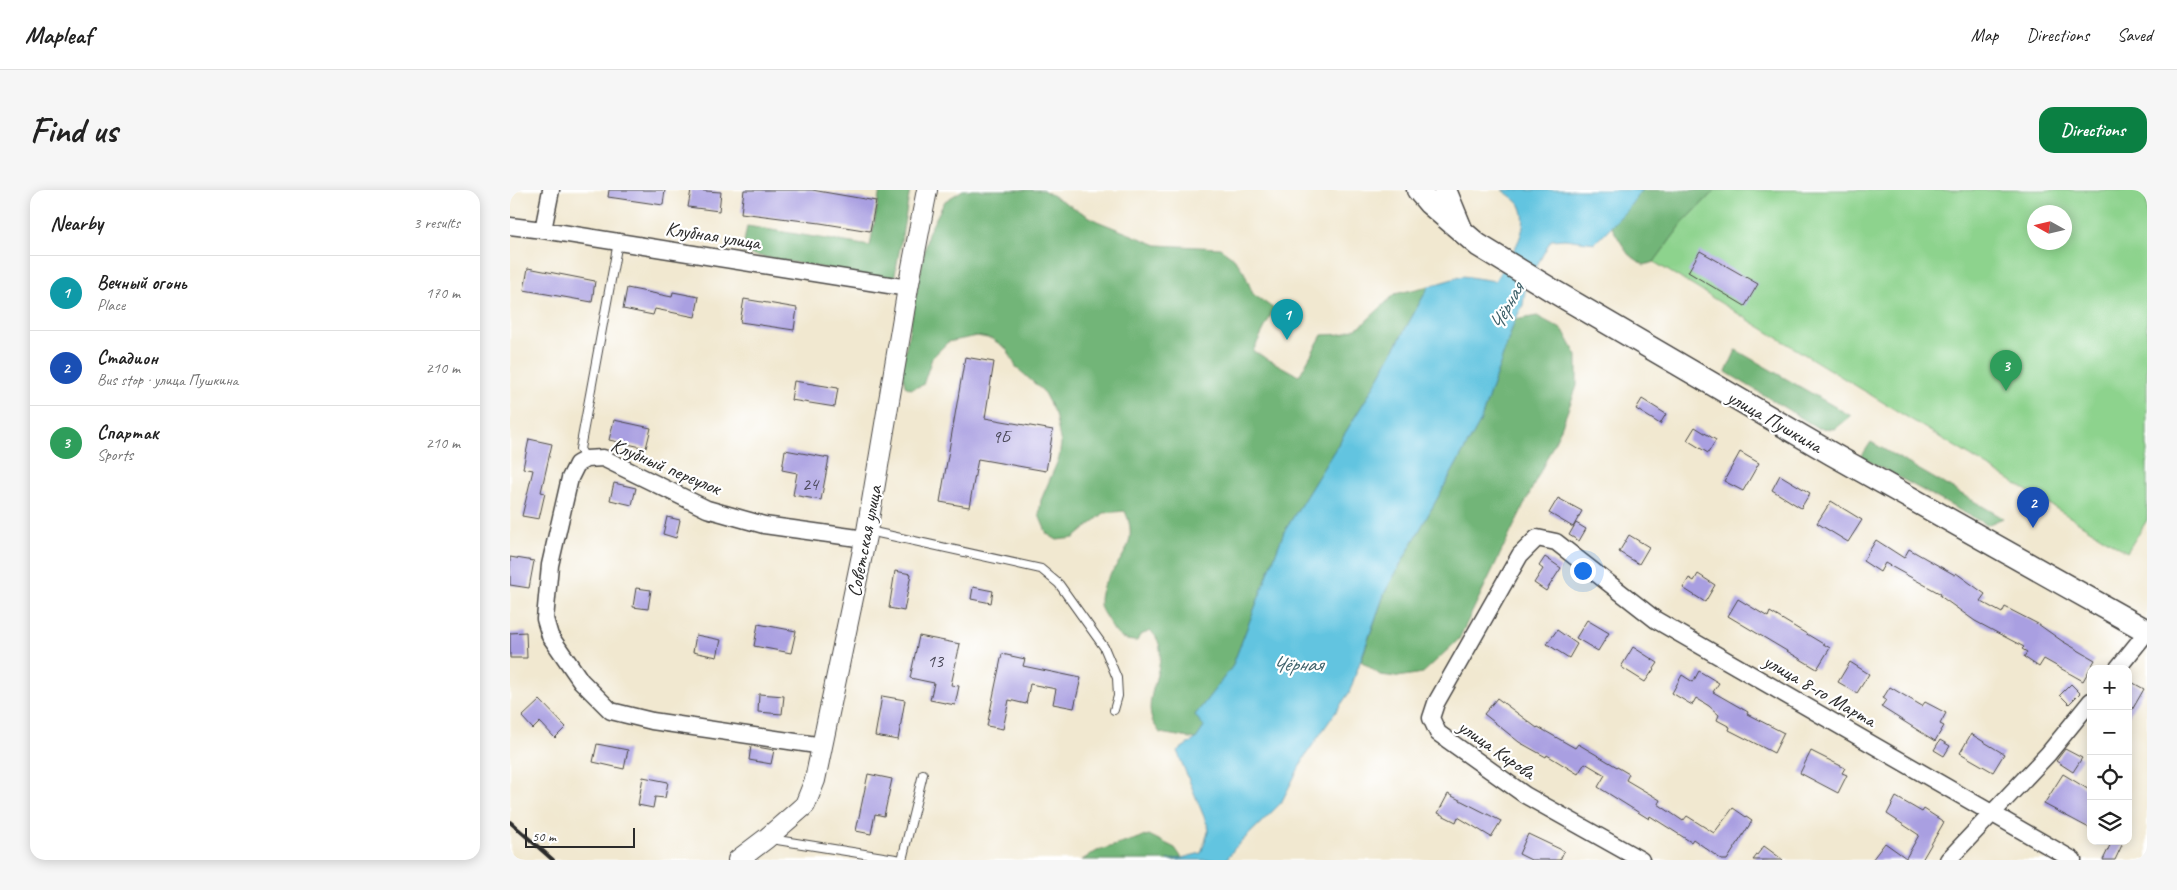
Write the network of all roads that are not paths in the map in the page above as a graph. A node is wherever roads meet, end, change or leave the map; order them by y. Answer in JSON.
{"nodes":[{"id":1,"x":551,"y":190,"type":"edge"},
{"id":2,"x":927,"y":190,"type":"edge"},
{"id":3,"x":1418,"y":190,"type":"edge"},
{"id":4,"x":1446,"y":190,"type":"edge"},
{"id":5,"x":510,"y":226,"type":"edge"},
{"id":6,"x":544,"y":230,"type":"junction"},
{"id":7,"x":1462,"y":230,"type":"junction"},
{"id":8,"x":618,"y":242,"type":"junction"},
{"id":9,"x":908,"y":288,"type":"junction"},
{"id":10,"x":586,"y":459,"type":"junction"},
{"id":11,"x":866,"y":535,"type":"junction"},
{"id":12,"x":1556,"y":542,"type":"joint"},
{"id":13,"x":2147,"y":632,"type":"edge"},
{"id":14,"x":2120,"y":665,"type":"edge"},
{"id":15,"x":2087,"y":707,"type":"edge"},
{"id":16,"x":1114,"y":710,"type":"dead end"},
{"id":17,"x":823,"y":746,"type":"junction"},
{"id":18,"x":923,"y":774,"type":"dead end"},
{"id":19,"x":1993,"y":814,"type":"junction"},
{"id":20,"x":767,"y":838,"type":"junction"},
{"id":21,"x":738,"y":860,"type":"edge"},
{"id":22,"x":902,"y":860,"type":"edge"},
{"id":23,"x":1641,"y":860,"type":"edge"},
{"id":24,"x":1948,"y":860,"type":"edge"},
{"id":25,"x":2073,"y":860,"type":"edge"}],
"edges":[{"from":1,"to":6,"type":"street"},
{"from":2,"to":9,"type":"street","name":"Советская улица"},
{"from":3,"to":7,"type":"main road","name":"улица Пушкина"},
{"from":4,"to":7,"type":"main road"},
{"from":5,"to":6,"type":"street","name":"Клубная улица"},
{"from":6,"to":8,"type":"street","name":"Клубная улица"},
{"from":7,"to":13,"type":"main road","name":"улица Пушкина"},
{"from":8,"to":9,"type":"street","name":"Клубная улица"},
{"from":8,"to":10,"type":"lane"},
{"from":9,"to":11,"type":"street","name":"Советская улица"},
{"from":10,"to":11,"type":"street","name":"Клубный переулок"},
{"from":10,"to":17,"type":"street","name":"Клубный переулок"},
{"from":11,"to":16,"type":"lane"},
{"from":11,"to":17,"type":"street","name":"Советская улица"},
{"from":12,"to":19,"type":"street","name":"улица 8-го Марта"},
{"from":12,"to":23,"type":"street","name":"улица Кирова"},
{"from":13,"to":14,"type":"street"},
{"from":15,"to":19,"type":"street"},
{"from":17,"to":20,"type":"street","name":"Советская улица"},
{"from":18,"to":22,"type":"lane"},
{"from":19,"to":24,"type":"street"},
{"from":19,"to":25,"type":"street","name":"улица 8-го Марта"},
{"from":20,"to":21,"type":"street","name":"Советская улица"},
{"from":20,"to":22,"type":"lane"}]}
